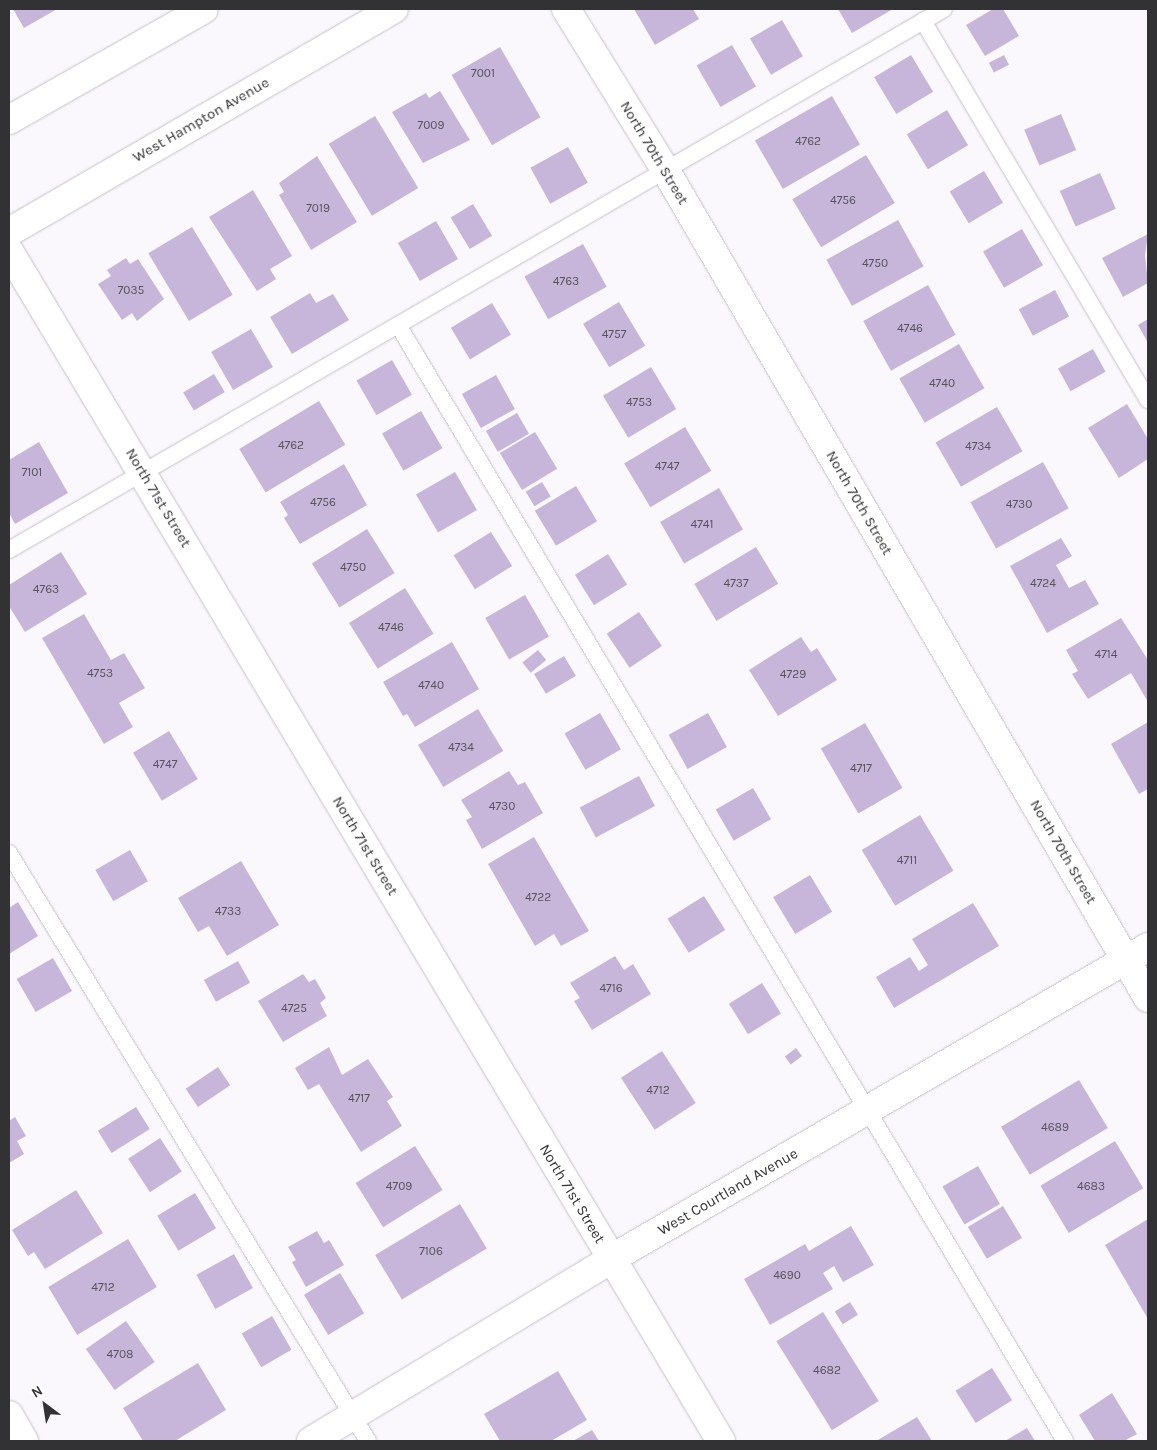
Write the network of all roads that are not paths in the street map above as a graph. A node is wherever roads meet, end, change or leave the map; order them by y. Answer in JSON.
{"nodes":[{"id":1,"x":204,"y":9,"type":"edge"},
{"id":2,"x":394,"y":9,"type":"edge"},
{"id":3,"x":566,"y":9,"type":"edge"},
{"id":4,"x":944,"y":9,"type":"edge"},
{"id":5,"x":923,"y":21,"type":"junction"},
{"id":6,"x":9,"y":120,"type":"edge"},
{"id":7,"x":666,"y":171,"type":"junction"},
{"id":8,"x":9,"y":232,"type":"edge"},
{"id":9,"x":9,"y":251,"type":"edge"},
{"id":10,"x":398,"y":325,"type":"junction"},
{"id":11,"x":1148,"y":400,"type":"edge"},
{"id":12,"x":143,"y":472,"type":"junction"},
{"id":13,"x":9,"y":550,"type":"edge"},
{"id":14,"x":9,"y":853,"type":"edge"},
{"id":15,"x":1137,"y":954,"type":"edge"},
{"id":16,"x":1148,"y":998,"type":"edge"},
{"id":17,"x":865,"y":1112,"type":"junction"},
{"id":18,"x":611,"y":1259,"type":"junction"},
{"id":19,"x":9,"y":1415,"type":"edge"},
{"id":20,"x":352,"y":1416,"type":"junction"},
{"id":21,"x":24,"y":1441,"type":"edge"},
{"id":22,"x":311,"y":1441,"type":"edge"},
{"id":23,"x":368,"y":1441,"type":"edge"},
{"id":24,"x":721,"y":1441,"type":"edge"},
{"id":25,"x":1064,"y":1441,"type":"edge"}],
"edges":[{"from":1,"to":6,"type":"street"},
{"from":2,"to":8,"type":"street","name":"West Hampton Avenue"},
{"from":3,"to":7,"type":"street","name":"North 70th Street"},
{"from":4,"to":5,"type":"lane"},
{"from":5,"to":7,"type":"lane"},
{"from":5,"to":11,"type":"lane"},
{"from":7,"to":10,"type":"lane"},
{"from":7,"to":15,"type":"street","name":"North 70th Street"},
{"from":9,"to":12,"type":"street","name":"North 71st Street"},
{"from":10,"to":12,"type":"lane"},
{"from":10,"to":17,"type":"lane"},
{"from":12,"to":13,"type":"lane"},
{"from":12,"to":18,"type":"street","name":"North 71st Street"},
{"from":14,"to":20,"type":"lane"},
{"from":15,"to":16,"type":"street","name":"North 70th Street"},
{"from":15,"to":17,"type":"street","name":"West Courtland Avenue"},
{"from":17,"to":18,"type":"street","name":"West Courtland Avenue"},
{"from":17,"to":25,"type":"lane"},
{"from":18,"to":20,"type":"street","name":"West Courtland Avenue"},
{"from":18,"to":24,"type":"street","name":"North 71st Street"},
{"from":19,"to":21,"type":"street"},
{"from":20,"to":22,"type":"street","name":"West Courtland Avenue"},
{"from":20,"to":23,"type":"lane"}]}
